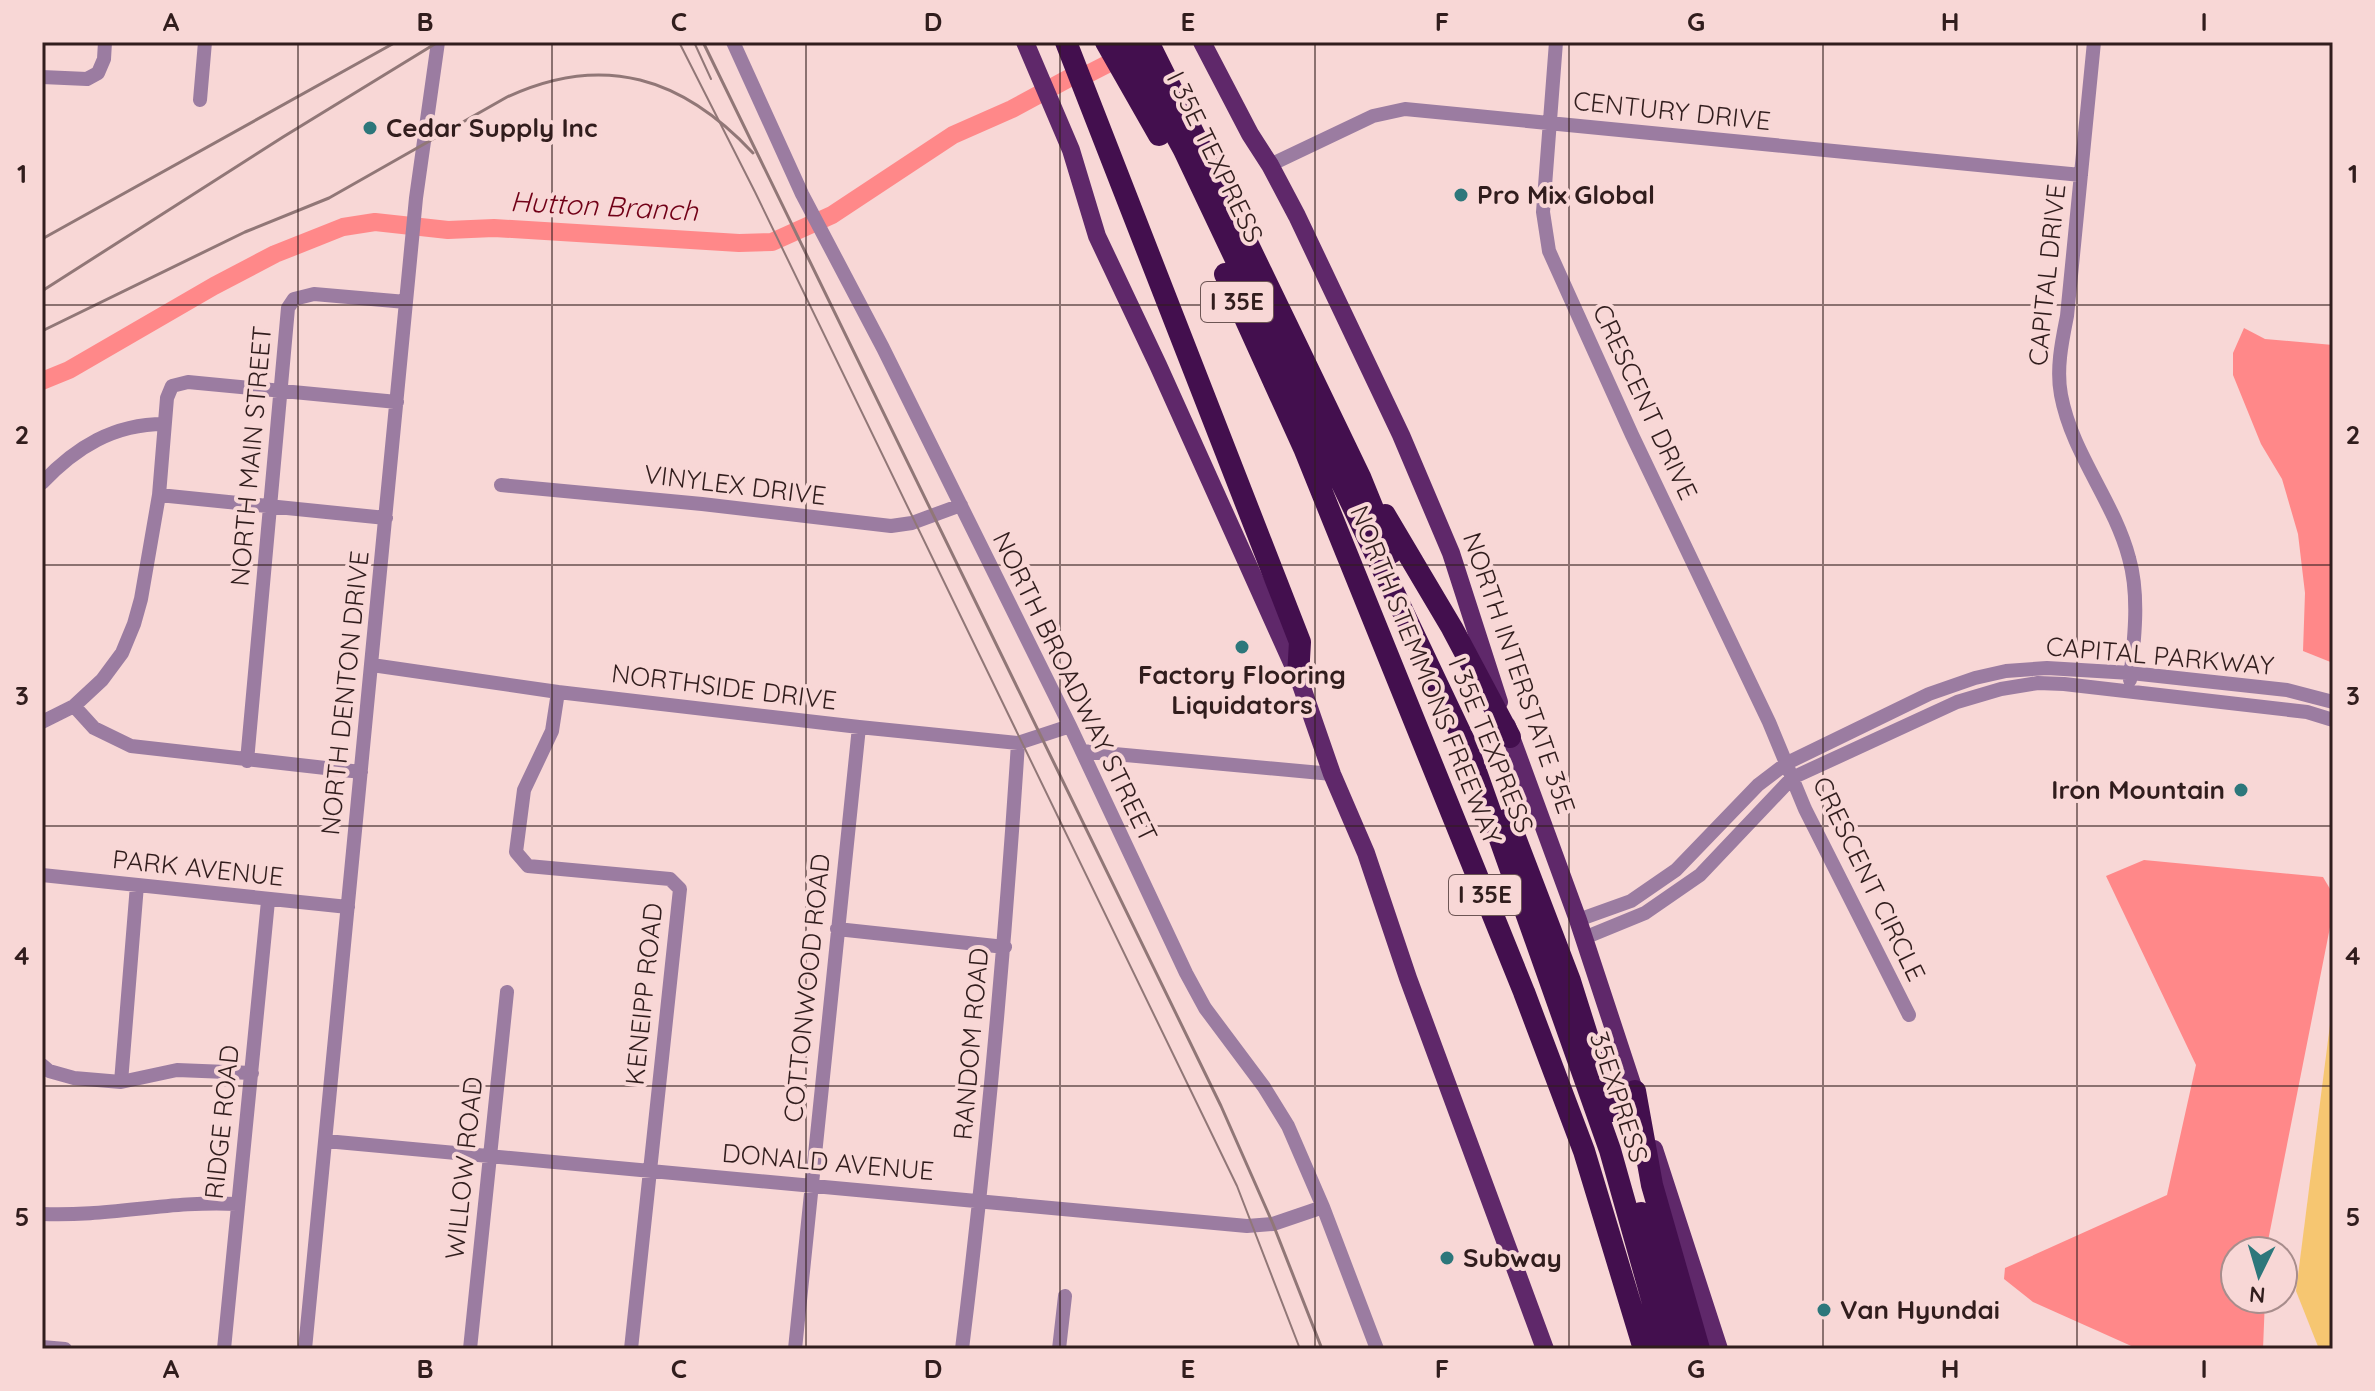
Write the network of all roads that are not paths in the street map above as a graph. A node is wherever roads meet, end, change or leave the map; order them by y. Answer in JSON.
{"nodes":[{"id":1,"x":105,"y":42,"type":"edge"},
{"id":2,"x":205,"y":42,"type":"edge"},
{"id":3,"x":438,"y":42,"type":"edge"},
{"id":4,"x":733,"y":42,"type":"edge"},
{"id":5,"x":1066,"y":42,"type":"edge"},
{"id":6,"x":1106,"y":42,"type":"edge"},
{"id":7,"x":1125,"y":42,"type":"edge"},
{"id":8,"x":1148,"y":42,"type":"edge"},
{"id":9,"x":1556,"y":42,"type":"edge"},
{"id":10,"x":2094,"y":42,"type":"edge"},
{"id":11,"x":1206,"y":48,"type":"edge"},
{"id":12,"x":1029,"y":50,"type":"edge"},
{"id":13,"x":42,"y":77,"type":"edge"},
{"id":14,"x":200,"y":100,"type":"dead end"},
{"id":15,"x":1548,"y":123,"type":"junction"},
{"id":16,"x":1185,"y":151,"type":"junction"},
{"id":17,"x":1270,"y":165,"type":"junction"},
{"id":18,"x":2081,"y":175,"type":"junction"},
{"id":19,"x":406,"y":302,"type":"junction"},
{"id":20,"x":283,"y":393,"type":"junction"},
{"id":21,"x":397,"y":402,"type":"junction"},
{"id":22,"x":164,"y":424,"type":"junction"},
{"id":23,"x":1360,"y":477,"type":"junction"},
{"id":24,"x":42,"y":483,"type":"edge"},
{"id":25,"x":501,"y":485,"type":"dead end"},
{"id":26,"x":159,"y":495,"type":"junction"},
{"id":27,"x":271,"y":505,"type":"junction"},
{"id":28,"x":961,"y":505,"type":"junction"},
{"id":29,"x":386,"y":518,"type":"junction"},
{"id":30,"x":372,"y":665,"type":"junction"},
{"id":31,"x":2131,"y":673,"type":"junction"},
{"id":32,"x":1298,"y":676,"type":"junction"},
{"id":33,"x":2129,"y":691,"type":"junction"},
{"id":34,"x":558,"y":692,"type":"junction"},
{"id":35,"x":2333,"y":702,"type":"edge"},
{"id":36,"x":74,"y":706,"type":"junction"},
{"id":37,"x":2333,"y":720,"type":"edge"},
{"id":38,"x":42,"y":722,"type":"edge"},
{"id":39,"x":1070,"y":726,"type":"junction"},
{"id":40,"x":859,"y":727,"type":"junction"},
{"id":41,"x":1510,"y":737,"type":"junction"},
{"id":42,"x":1018,"y":743,"type":"junction"},
{"id":43,"x":1082,"y":751,"type":"junction"},
{"id":44,"x":247,"y":761,"type":"junction"},
{"id":45,"x":1787,"y":763,"type":"junction"},
{"id":46,"x":361,"y":772,"type":"junction"},
{"id":47,"x":1332,"y":774,"type":"junction"},
{"id":48,"x":1792,"y":778,"type":"junction"},
{"id":49,"x":1509,"y":866,"type":"joint"},
{"id":50,"x":42,"y":875,"type":"edge"},
{"id":51,"x":137,"y":885,"type":"junction"},
{"id":52,"x":268,"y":901,"type":"junction"},
{"id":53,"x":348,"y":907,"type":"junction"},
{"id":54,"x":837,"y":929,"type":"junction"},
{"id":55,"x":1581,"y":929,"type":"junction"},
{"id":56,"x":1005,"y":947,"type":"junction"},
{"id":57,"x":507,"y":992,"type":"dead end"},
{"id":58,"x":1909,"y":1015,"type":"dead end"},
{"id":59,"x":42,"y":1065,"type":"edge"},
{"id":60,"x":252,"y":1073,"type":"junction"},
{"id":61,"x":121,"y":1082,"type":"junction"},
{"id":62,"x":1635,"y":1091,"type":"junction"},
{"id":63,"x":326,"y":1141,"type":"junction"},
{"id":64,"x":490,"y":1156,"type":"junction"},
{"id":65,"x":649,"y":1170,"type":"junction"},
{"id":66,"x":811,"y":1185,"type":"junction"},
{"id":67,"x":981,"y":1200,"type":"junction"},
{"id":68,"x":237,"y":1204,"type":"junction"},
{"id":69,"x":1323,"y":1207,"type":"junction"},
{"id":70,"x":42,"y":1214,"type":"edge"},
{"id":71,"x":1065,"y":1296,"type":"dead end"},
{"id":72,"x":42,"y":1347,"type":"edge"},
{"id":73,"x":65,"y":1349,"type":"edge"},
{"id":74,"x":224,"y":1349,"type":"edge"},
{"id":75,"x":305,"y":1349,"type":"edge"},
{"id":76,"x":470,"y":1349,"type":"edge"},
{"id":77,"x":631,"y":1349,"type":"edge"},
{"id":78,"x":795,"y":1349,"type":"edge"},
{"id":79,"x":962,"y":1349,"type":"edge"},
{"id":80,"x":1059,"y":1349,"type":"edge"},
{"id":81,"x":1377,"y":1349,"type":"edge"},
{"id":82,"x":1545,"y":1349,"type":"edge"},
{"id":83,"x":1644,"y":1349,"type":"edge"},
{"id":84,"x":1666,"y":1349,"type":"edge"},
{"id":85,"x":1683,"y":1349,"type":"edge"},
{"id":86,"x":1699,"y":1349,"type":"edge"},
{"id":87,"x":1719,"y":1349,"type":"edge"}],
"edges":[{"from":1,"to":13,"type":"street"},
{"from":2,"to":14,"type":"street"},
{"from":3,"to":19,"type":"street","name":"NORTH DENTON DRIVE"},
{"from":4,"to":28,"type":"street","name":"NORTH BROADWAY STREET"},
{"from":5,"to":32,"type":"highway"},
{"from":6,"to":16,"type":"highway","name":"NORTH STEMMONS FREEWAY","number":"I 35E"},
{"from":7,"to":16,"type":"highway","name":"I 35E TEXPRESS"},
{"from":8,"to":16,"type":"highway","name":"NORTH STEMMONS FREEWAY","number":"I 35E"},
{"from":9,"to":15,"type":"street","name":"CRESCENT DRIVE"},
{"from":10,"to":18,"type":"street","name":"CAPITAL DRIVE"},
{"from":11,"to":17,"type":"main road","name":"NORTH INTERSTATE 35E"},
{"from":12,"to":32,"type":"main road"},
{"from":15,"to":17,"type":"street","name":"CENTURY DRIVE"},
{"from":15,"to":18,"type":"street","name":"CENTURY DRIVE"},
{"from":15,"to":45,"type":"street","name":"CRESCENT DRIVE"},
{"from":16,"to":23,"type":"highway","name":"NORTH STEMMONS FREEWAY","number":"I 35E"},
{"from":16,"to":49,"type":"highway","name":"I 35E TEXPRESS"},
{"from":16,"to":83,"type":"highway","name":"NORTH STEMMONS FREEWAY","number":"I 35E"},
{"from":17,"to":41,"type":"main road","name":"NORTH INTERSTATE 35E"},
{"from":18,"to":31,"type":"street","name":"CAPITAL DRIVE"},
{"from":19,"to":20,"type":"street","name":"NORTH MAIN STREET"},
{"from":19,"to":21,"type":"street","name":"NORTH DENTON DRIVE"},
{"from":20,"to":21,"type":"street"},
{"from":20,"to":22,"type":"street"},
{"from":20,"to":27,"type":"street","name":"NORTH MAIN STREET"},
{"from":21,"to":29,"type":"street","name":"NORTH DENTON DRIVE"},
{"from":22,"to":24,"type":"street"},
{"from":22,"to":26,"type":"street"},
{"from":23,"to":41,"type":"highway"},
{"from":23,"to":85,"type":"highway","name":"NORTH STEMMONS FREEWAY","number":"I 35E"},
{"from":25,"to":28,"type":"street","name":"VINYLEX DRIVE"},
{"from":26,"to":27,"type":"street"},
{"from":26,"to":36,"type":"street"},
{"from":27,"to":29,"type":"street"},
{"from":27,"to":44,"type":"street","name":"NORTH MAIN STREET"},
{"from":28,"to":39,"type":"street","name":"NORTH BROADWAY STREET"},
{"from":29,"to":30,"type":"street","name":"NORTH DENTON DRIVE"},
{"from":30,"to":34,"type":"street","name":"NORTHSIDE DRIVE"},
{"from":30,"to":46,"type":"street","name":"NORTH DENTON DRIVE"},
{"from":31,"to":33,"type":"street","name":"CAPITAL DRIVE"},
{"from":31,"to":35,"type":"street","name":"CAPITAL PARKWAY"},
{"from":31,"to":45,"type":"street","name":"CAPITAL PARKWAY"},
{"from":32,"to":47,"type":"main road"},
{"from":33,"to":37,"type":"street","name":"CAPITAL PARKWAY"},
{"from":33,"to":48,"type":"street","name":"CAPITAL PARKWAY"},
{"from":34,"to":40,"type":"street","name":"NORTHSIDE DRIVE"},
{"from":34,"to":65,"type":"street","name":"KENEIPP ROAD"},
{"from":36,"to":38,"type":"street"},
{"from":36,"to":44,"type":"street"},
{"from":39,"to":42,"type":"street","name":"NORTHSIDE DRIVE"},
{"from":39,"to":43,"type":"street","name":"NORTH BROADWAY STREET"},
{"from":40,"to":42,"type":"street","name":"NORTHSIDE DRIVE"},
{"from":40,"to":54,"type":"street","name":"COTTONWOOD ROAD"},
{"from":41,"to":55,"type":"main road","name":"NORTH INTERSTATE 35E"},
{"from":42,"to":56,"type":"street","name":"RANDOM ROAD"},
{"from":43,"to":47,"type":"street"},
{"from":43,"to":69,"type":"street","name":"NORTH BROADWAY STREET"},
{"from":44,"to":46,"type":"street"},
{"from":45,"to":48,"type":"street","name":"CRESCENT CIRCLE"},
{"from":45,"to":55,"type":"street","name":"CAPITAL PARKWAY"},
{"from":46,"to":53,"type":"street","name":"NORTH DENTON DRIVE"},
{"from":47,"to":82,"type":"main road"},
{"from":48,"to":55,"type":"street","name":"CAPITAL PARKWAY"},
{"from":48,"to":58,"type":"street","name":"CRESCENT CIRCLE"},
{"from":49,"to":84,"type":"highway","name":"35EXPRESS"},
{"from":50,"to":51,"type":"street","name":"PARK AVENUE"},
{"from":51,"to":52,"type":"street","name":"PARK AVENUE"},
{"from":51,"to":61,"type":"street"},
{"from":52,"to":53,"type":"street","name":"PARK AVENUE"},
{"from":52,"to":60,"type":"street","name":"RIDGE ROAD"},
{"from":53,"to":63,"type":"street","name":"NORTH DENTON DRIVE"},
{"from":54,"to":56,"type":"street"},
{"from":54,"to":66,"type":"street","name":"COTTONWOOD ROAD"},
{"from":55,"to":62,"type":"main road","name":"NORTH INTERSTATE 35E"},
{"from":56,"to":67,"type":"street","name":"RANDOM ROAD"},
{"from":57,"to":64,"type":"street","name":"WILLOW ROAD"},
{"from":59,"to":61,"type":"street"},
{"from":60,"to":61,"type":"street"},
{"from":60,"to":68,"type":"street","name":"RIDGE ROAD"},
{"from":62,"to":86,"type":"highway"},
{"from":62,"to":87,"type":"main road","name":"NORTH INTERSTATE 35E"},
{"from":63,"to":64,"type":"street","name":"DONALD AVENUE"},
{"from":63,"to":75,"type":"street","name":"NORTH DENTON DRIVE"},
{"from":64,"to":65,"type":"street","name":"DONALD AVENUE"},
{"from":64,"to":76,"type":"street","name":"WILLOW ROAD"},
{"from":65,"to":66,"type":"street","name":"DONALD AVENUE"},
{"from":65,"to":77,"type":"street","name":"KENEIPP ROAD"},
{"from":66,"to":67,"type":"street","name":"DONALD AVENUE"},
{"from":66,"to":78,"type":"street","name":"COTTONWOOD ROAD"},
{"from":67,"to":69,"type":"street","name":"DONALD AVENUE"},
{"from":67,"to":79,"type":"street","name":"RANDOM ROAD"},
{"from":68,"to":70,"type":"street"},
{"from":68,"to":74,"type":"street","name":"RIDGE ROAD"},
{"from":69,"to":81,"type":"street","name":"NORTH BROADWAY STREET"},
{"from":71,"to":80,"type":"street"},
{"from":72,"to":73,"type":"street"}]}
